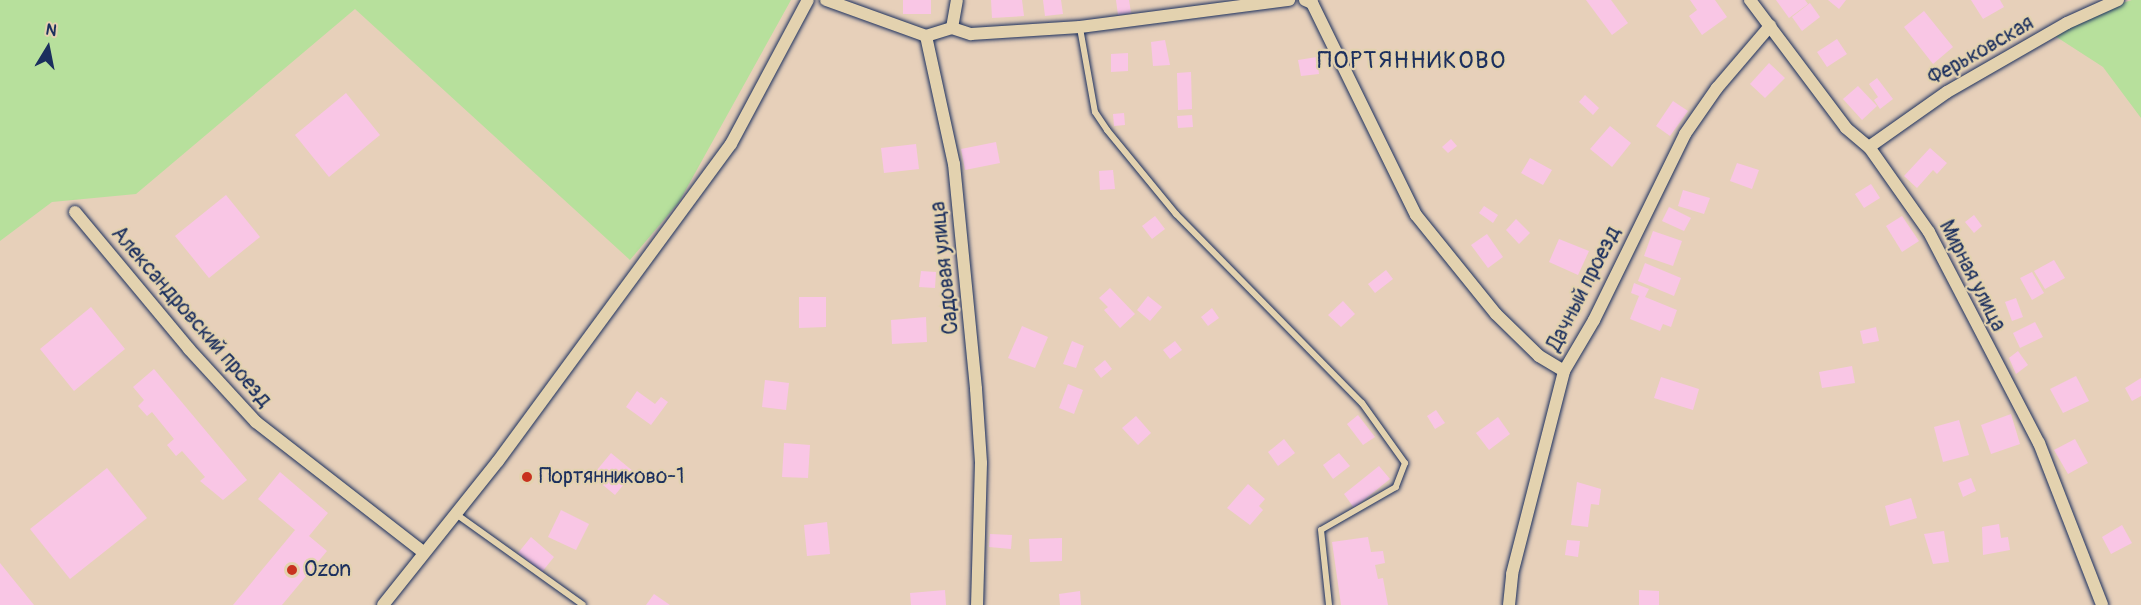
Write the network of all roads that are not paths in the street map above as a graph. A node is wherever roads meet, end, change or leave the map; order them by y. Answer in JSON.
{"nodes":[{"id":1,"x":808,"y":0,"type":"edge"},
{"id":2,"x":826,"y":0,"type":"edge"},
{"id":3,"x":957,"y":0,"type":"edge"},
{"id":4,"x":1288,"y":0,"type":"edge"},
{"id":5,"x":1750,"y":0,"type":"edge"},
{"id":6,"x":2118,"y":0,"type":"edge"},
{"id":7,"x":1309,"y":1,"type":"edge"},
{"id":8,"x":1770,"y":26,"type":"junction"},
{"id":9,"x":1080,"y":27,"type":"junction"},
{"id":10,"x":952,"y":28,"type":"junction"},
{"id":11,"x":926,"y":36,"type":"junction"},
{"id":12,"x":1869,"y":147,"type":"junction"},
{"id":13,"x":75,"y":212,"type":"dead end"},
{"id":14,"x":1564,"y":371,"type":"junction"},
{"id":15,"x":456,"y":514,"type":"junction"},
{"id":16,"x":424,"y":554,"type":"junction"},
{"id":17,"x":383,"y":605,"type":"edge"},
{"id":18,"x":583,"y":605,"type":"edge"},
{"id":19,"x":977,"y":605,"type":"edge"},
{"id":20,"x":1329,"y":605,"type":"edge"},
{"id":21,"x":1509,"y":605,"type":"edge"},
{"id":22,"x":2102,"y":605,"type":"edge"}],
"edges":[{"from":1,"to":15,"type":"street"},
{"from":2,"to":11,"type":"street"},
{"from":3,"to":10,"type":"street"},
{"from":4,"to":9,"type":"street"},
{"from":5,"to":8,"type":"street","name":"Мирная улица"},
{"from":6,"to":12,"type":"street","name":"Ферьковская"},
{"from":7,"to":14,"type":"street"},
{"from":8,"to":12,"type":"street","name":"Мирная улица"},
{"from":8,"to":14,"type":"street","name":"Дачный проезд"},
{"from":9,"to":10,"type":"street"},
{"from":9,"to":20,"type":"lane"},
{"from":10,"to":11,"type":"street"},
{"from":11,"to":19,"type":"street","name":"Садовая улица"},
{"from":12,"to":22,"type":"street","name":"Мирная улица"},
{"from":13,"to":16,"type":"street","name":"Александровский проезд"},
{"from":14,"to":21,"type":"street","name":"Дачный проезд"},
{"from":15,"to":16,"type":"street"},
{"from":15,"to":18,"type":"lane"},
{"from":16,"to":17,"type":"street"}]}
